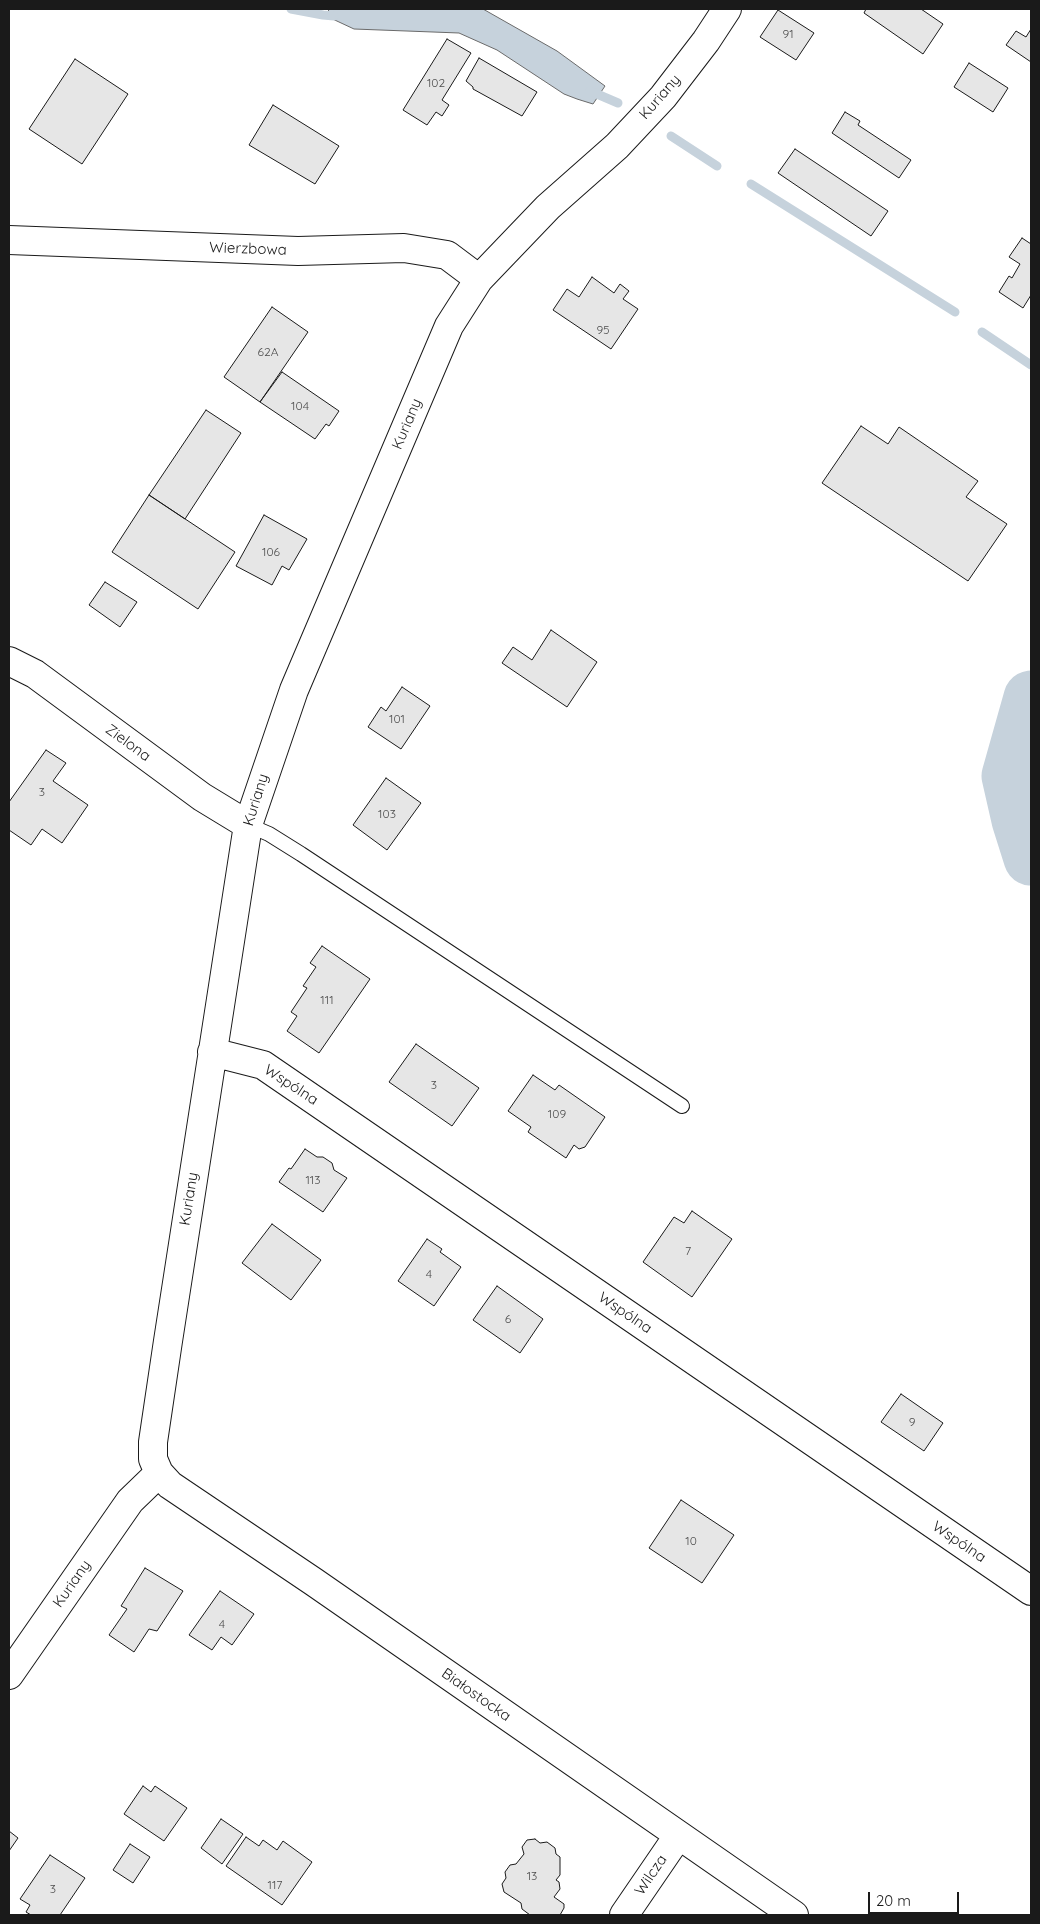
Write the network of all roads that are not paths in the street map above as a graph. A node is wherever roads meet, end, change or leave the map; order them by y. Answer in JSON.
{"nodes":[{"id":1,"x":727,"y":9,"type":"edge"},
{"id":2,"x":9,"y":240,"type":"edge"},
{"id":3,"x":479,"y":279,"type":"junction"},
{"id":4,"x":9,"y":661,"type":"edge"},
{"id":5,"x":248,"y":825,"type":"junction"},
{"id":6,"x":212,"y":1052,"type":"junction"},
{"id":7,"x":682,"y":1106,"type":"dead end"},
{"id":8,"x":159,"y":1473,"type":"junction"},
{"id":9,"x":1031,"y":1591,"type":"edge"},
{"id":10,"x":13,"y":1661,"type":"edge"},
{"id":11,"x":678,"y":1836,"type":"junction"},
{"id":12,"x":624,"y":1915,"type":"edge"},
{"id":13,"x":794,"y":1915,"type":"edge"}],
"edges":[{"from":1,"to":3,"type":"street","name":"Kuriany"},
{"from":2,"to":3,"type":"street","name":"Wierzbowa"},
{"from":3,"to":5,"type":"street","name":"Kuriany"},
{"from":4,"to":5,"type":"street","name":"Zielona"},
{"from":5,"to":6,"type":"street","name":"Kuriany"},
{"from":5,"to":7,"type":"lane"},
{"from":6,"to":8,"type":"street","name":"Kuriany"},
{"from":6,"to":9,"type":"street","name":"Wspólna"},
{"from":8,"to":10,"type":"street","name":"Kuriany"},
{"from":8,"to":11,"type":"street","name":"Białostocka"},
{"from":11,"to":12,"type":"street","name":"Wilcza"},
{"from":11,"to":13,"type":"street","name":"Białostocka"}]}
